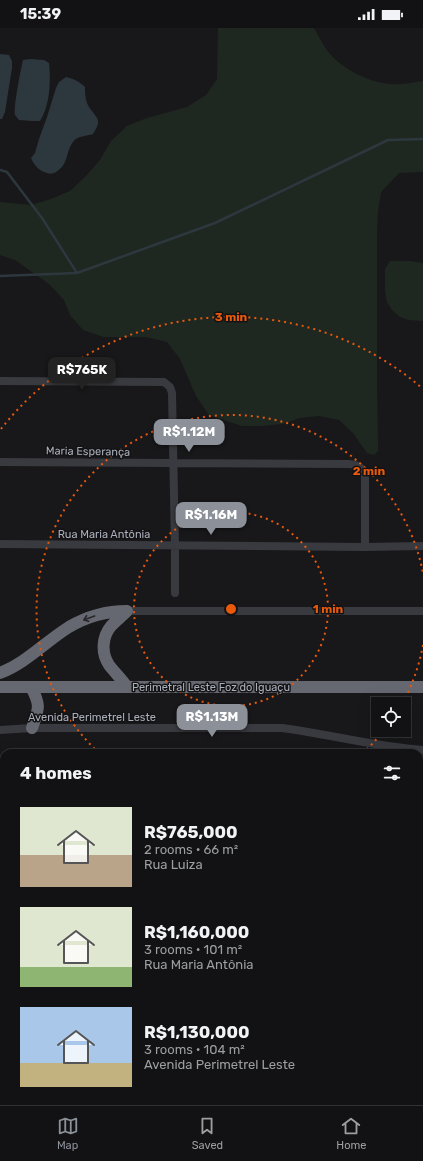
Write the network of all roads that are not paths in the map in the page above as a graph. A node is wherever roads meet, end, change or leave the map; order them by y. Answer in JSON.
{"nodes":[{"id":1,"x":0,"y":381,"type":"edge"},
{"id":2,"x":0,"y":462,"type":"edge"},
{"id":3,"x":174,"y":463,"type":"junction"},
{"id":4,"x":0,"y":544,"type":"edge"},
{"id":5,"x":175,"y":546,"type":"junction"},
{"id":6,"x":423,"y":546,"type":"edge"},
{"id":7,"x":365,"y":547,"type":"junction"},
{"id":8,"x":175,"y":593,"type":"dead end"},
{"id":9,"x":127,"y":611,"type":"junction"},
{"id":10,"x":423,"y":611,"type":"edge"},
{"id":11,"x":0,"y":674,"type":"edge"},
{"id":12,"x":0,"y":687,"type":"edge"},
{"id":13,"x":31,"y":687,"type":"junction"},
{"id":14,"x":127,"y":687,"type":"junction"},
{"id":15,"x":423,"y":687,"type":"edge"},
{"id":16,"x":32,"y":728,"type":"junction"},
{"id":17,"x":0,"y":730,"type":"edge"},
{"id":18,"x":402,"y":749,"type":"edge"}],
"edges":[{"from":1,"to":3,"type":"street"},
{"from":2,"to":3,"type":"street","name":"Maria Esperança"},
{"from":3,"to":5,"type":"street"},
{"from":3,"to":7,"type":"street","name":"Maria Esperança"},
{"from":4,"to":5,"type":"street","name":"Rua Maria Antônia"},
{"from":5,"to":7,"type":"street","name":"Rua Maria Antônia"},
{"from":5,"to":8,"type":"street"},
{"from":6,"to":7,"type":"street","name":"Rua Maria Antônia"},
{"from":9,"to":10,"type":"street"},
{"from":9,"to":11,"type":"highway","one_way":true},
{"from":9,"to":14,"type":"highway"},
{"from":12,"to":13,"type":"highway","name":"Perimetral Leste Foz do Iguaçu"},
{"from":13,"to":14,"type":"highway","name":"Perimetral Leste Foz do Iguaçu"},
{"from":13,"to":16,"type":"highway"},
{"from":14,"to":15,"type":"highway","name":"Perimetral Leste Foz do Iguaçu"},
{"from":16,"to":17,"type":"street","name":"Avenida Perimetrel Leste"},
{"from":16,"to":18,"type":"street","name":"Avenida Perimetrel Leste"}]}
